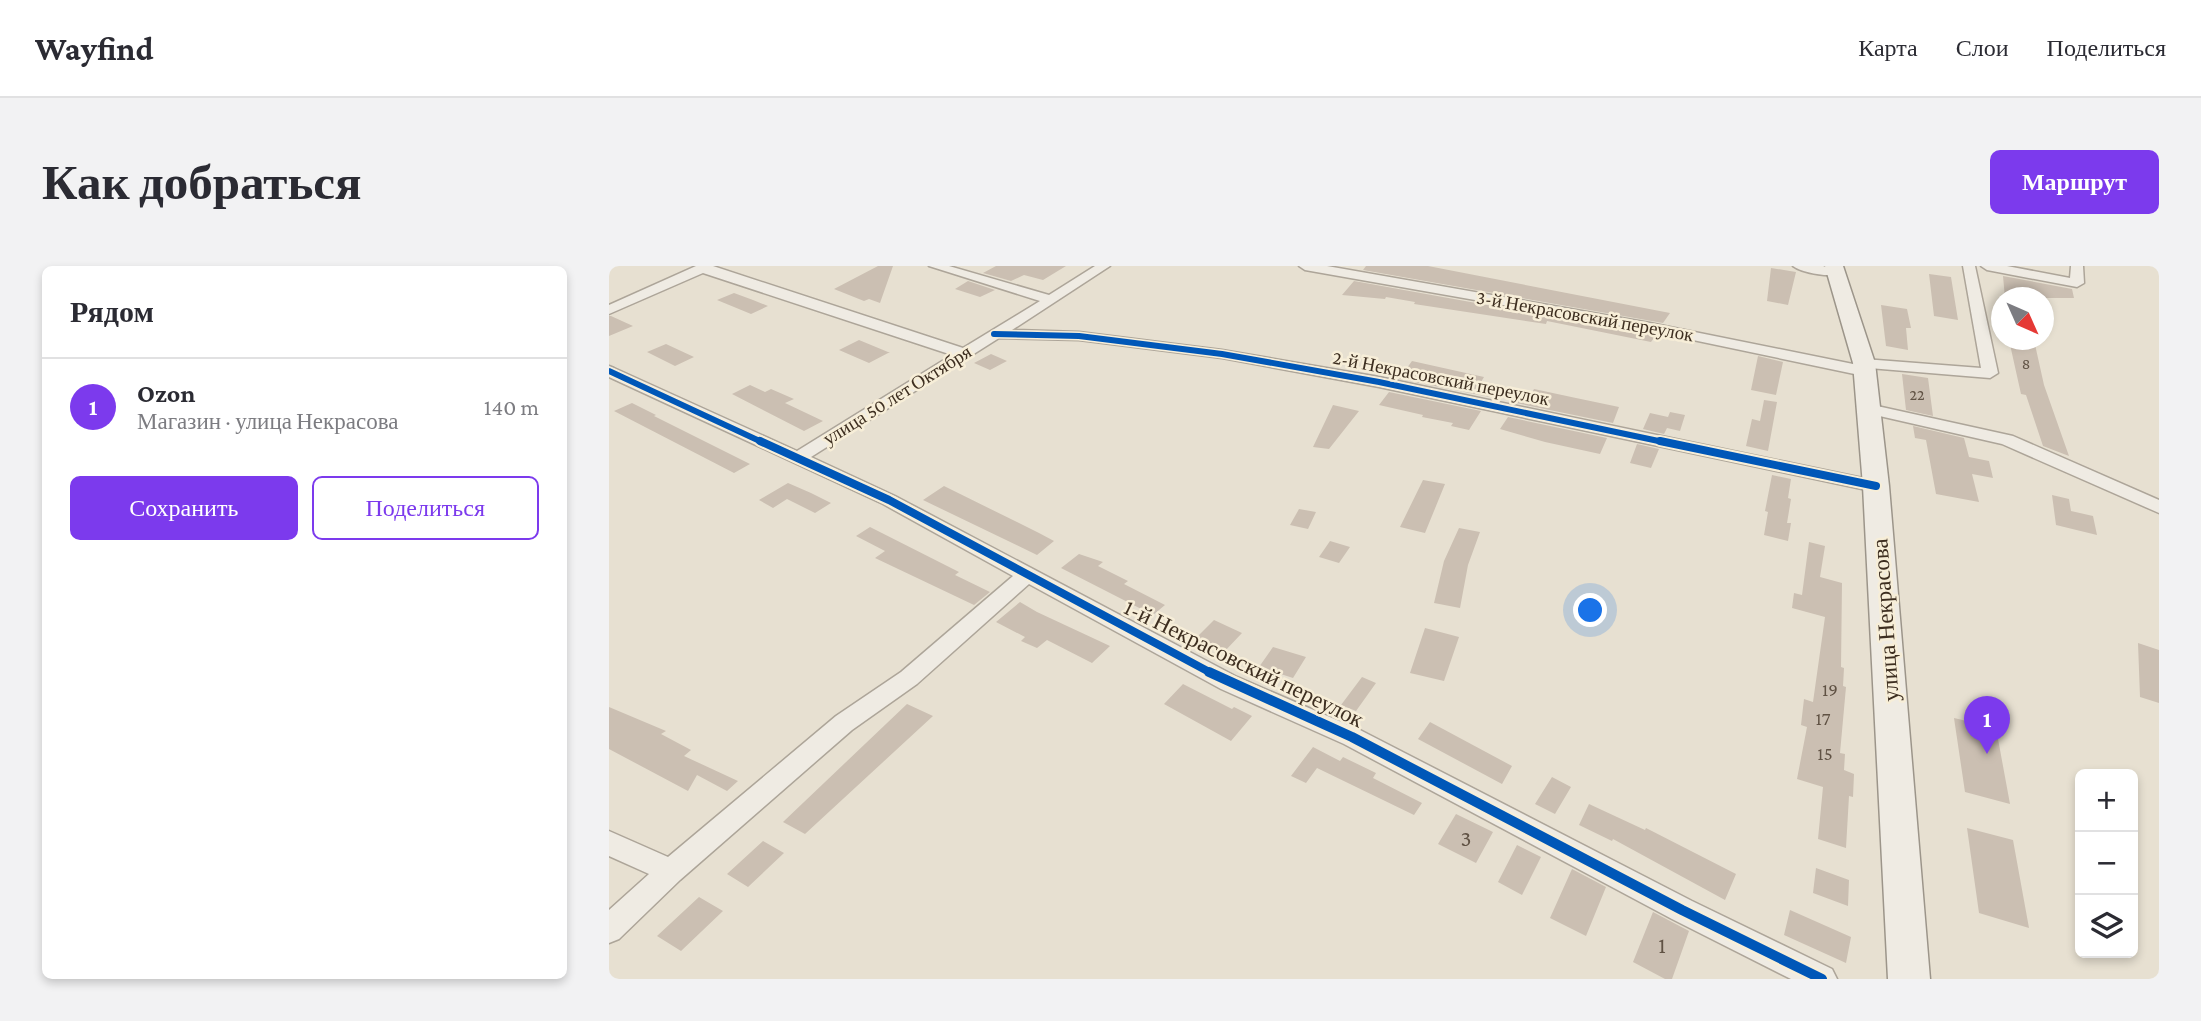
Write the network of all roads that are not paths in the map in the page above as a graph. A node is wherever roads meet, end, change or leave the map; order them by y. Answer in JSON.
{"nodes":[{"id":1,"x":935,"y":266,"type":"edge"},
{"id":2,"x":1104,"y":266,"type":"edge"},
{"id":3,"x":1305,"y":266,"type":"edge"},
{"id":4,"x":1799,"y":266,"type":"edge"},
{"id":5,"x":1969,"y":266,"type":"edge"},
{"id":6,"x":1987,"y":266,"type":"edge"},
{"id":7,"x":2077,"y":266,"type":"edge"},
{"id":8,"x":704,"y":267,"type":"edge"},
{"id":9,"x":1835,"y":269,"type":"edge"},
{"id":10,"x":1049,"y":299,"type":"junction"},
{"id":11,"x":609,"y":310,"type":"edge"},
{"id":12,"x":994,"y":334,"type":"junction"},
{"id":13,"x":962,"y":354,"type":"junction"},
{"id":14,"x":1864,"y":367,"type":"junction"},
{"id":15,"x":609,"y":371,"type":"edge"},
{"id":16,"x":1868,"y":409,"type":"junction"},
{"id":17,"x":798,"y":458,"type":"junction"},
{"id":18,"x":1876,"y":486,"type":"junction"},
{"id":19,"x":2159,"y":506,"type":"edge"},
{"id":20,"x":1027,"y":575,"type":"junction"},
{"id":21,"x":609,"y":843,"type":"edge"},
{"id":22,"x":671,"y":871,"type":"junction"},
{"id":23,"x":609,"y":929,"type":"edge"},
{"id":24,"x":1822,"y":979,"type":"edge"},
{"id":25,"x":1909,"y":979,"type":"edge"}],
"edges":[{"from":1,"to":10,"type":"street"},
{"from":2,"to":10,"type":"street","name":"улица 50 лет Октября"},
{"from":3,"to":14,"type":"street","name":"3-й Некрасовский переулок"},
{"from":4,"to":9,"type":"street"},
{"from":5,"to":14,"type":"street","name":"3-й Некрасовский переулок"},
{"from":6,"to":7,"type":"street"},
{"from":8,"to":11,"type":"street"},
{"from":8,"to":13,"type":"street"},
{"from":9,"to":14,"type":"street","name":"улица Некрасова"},
{"from":10,"to":12,"type":"street","name":"улица 50 лет Октября"},
{"from":12,"to":13,"type":"street","name":"улица 50 лет Октября"},
{"from":12,"to":18,"type":"street","name":"2-й Некрасовский переулок"},
{"from":13,"to":17,"type":"street","name":"улица 50 лет Октября"},
{"from":14,"to":16,"type":"street","name":"улица Некрасова"},
{"from":15,"to":17,"type":"street","name":"1-й Некрасовский переулок"},
{"from":16,"to":18,"type":"street","name":"улица Некрасова"},
{"from":16,"to":19,"type":"street"},
{"from":17,"to":20,"type":"street","name":"1-й Некрасовский переулок"},
{"from":18,"to":25,"type":"street","name":"улица Некрасова"},
{"from":20,"to":22,"type":"street"},
{"from":20,"to":24,"type":"street","name":"1-й Некрасовский переулок"},
{"from":21,"to":22,"type":"street"},
{"from":22,"to":23,"type":"street"}]}
